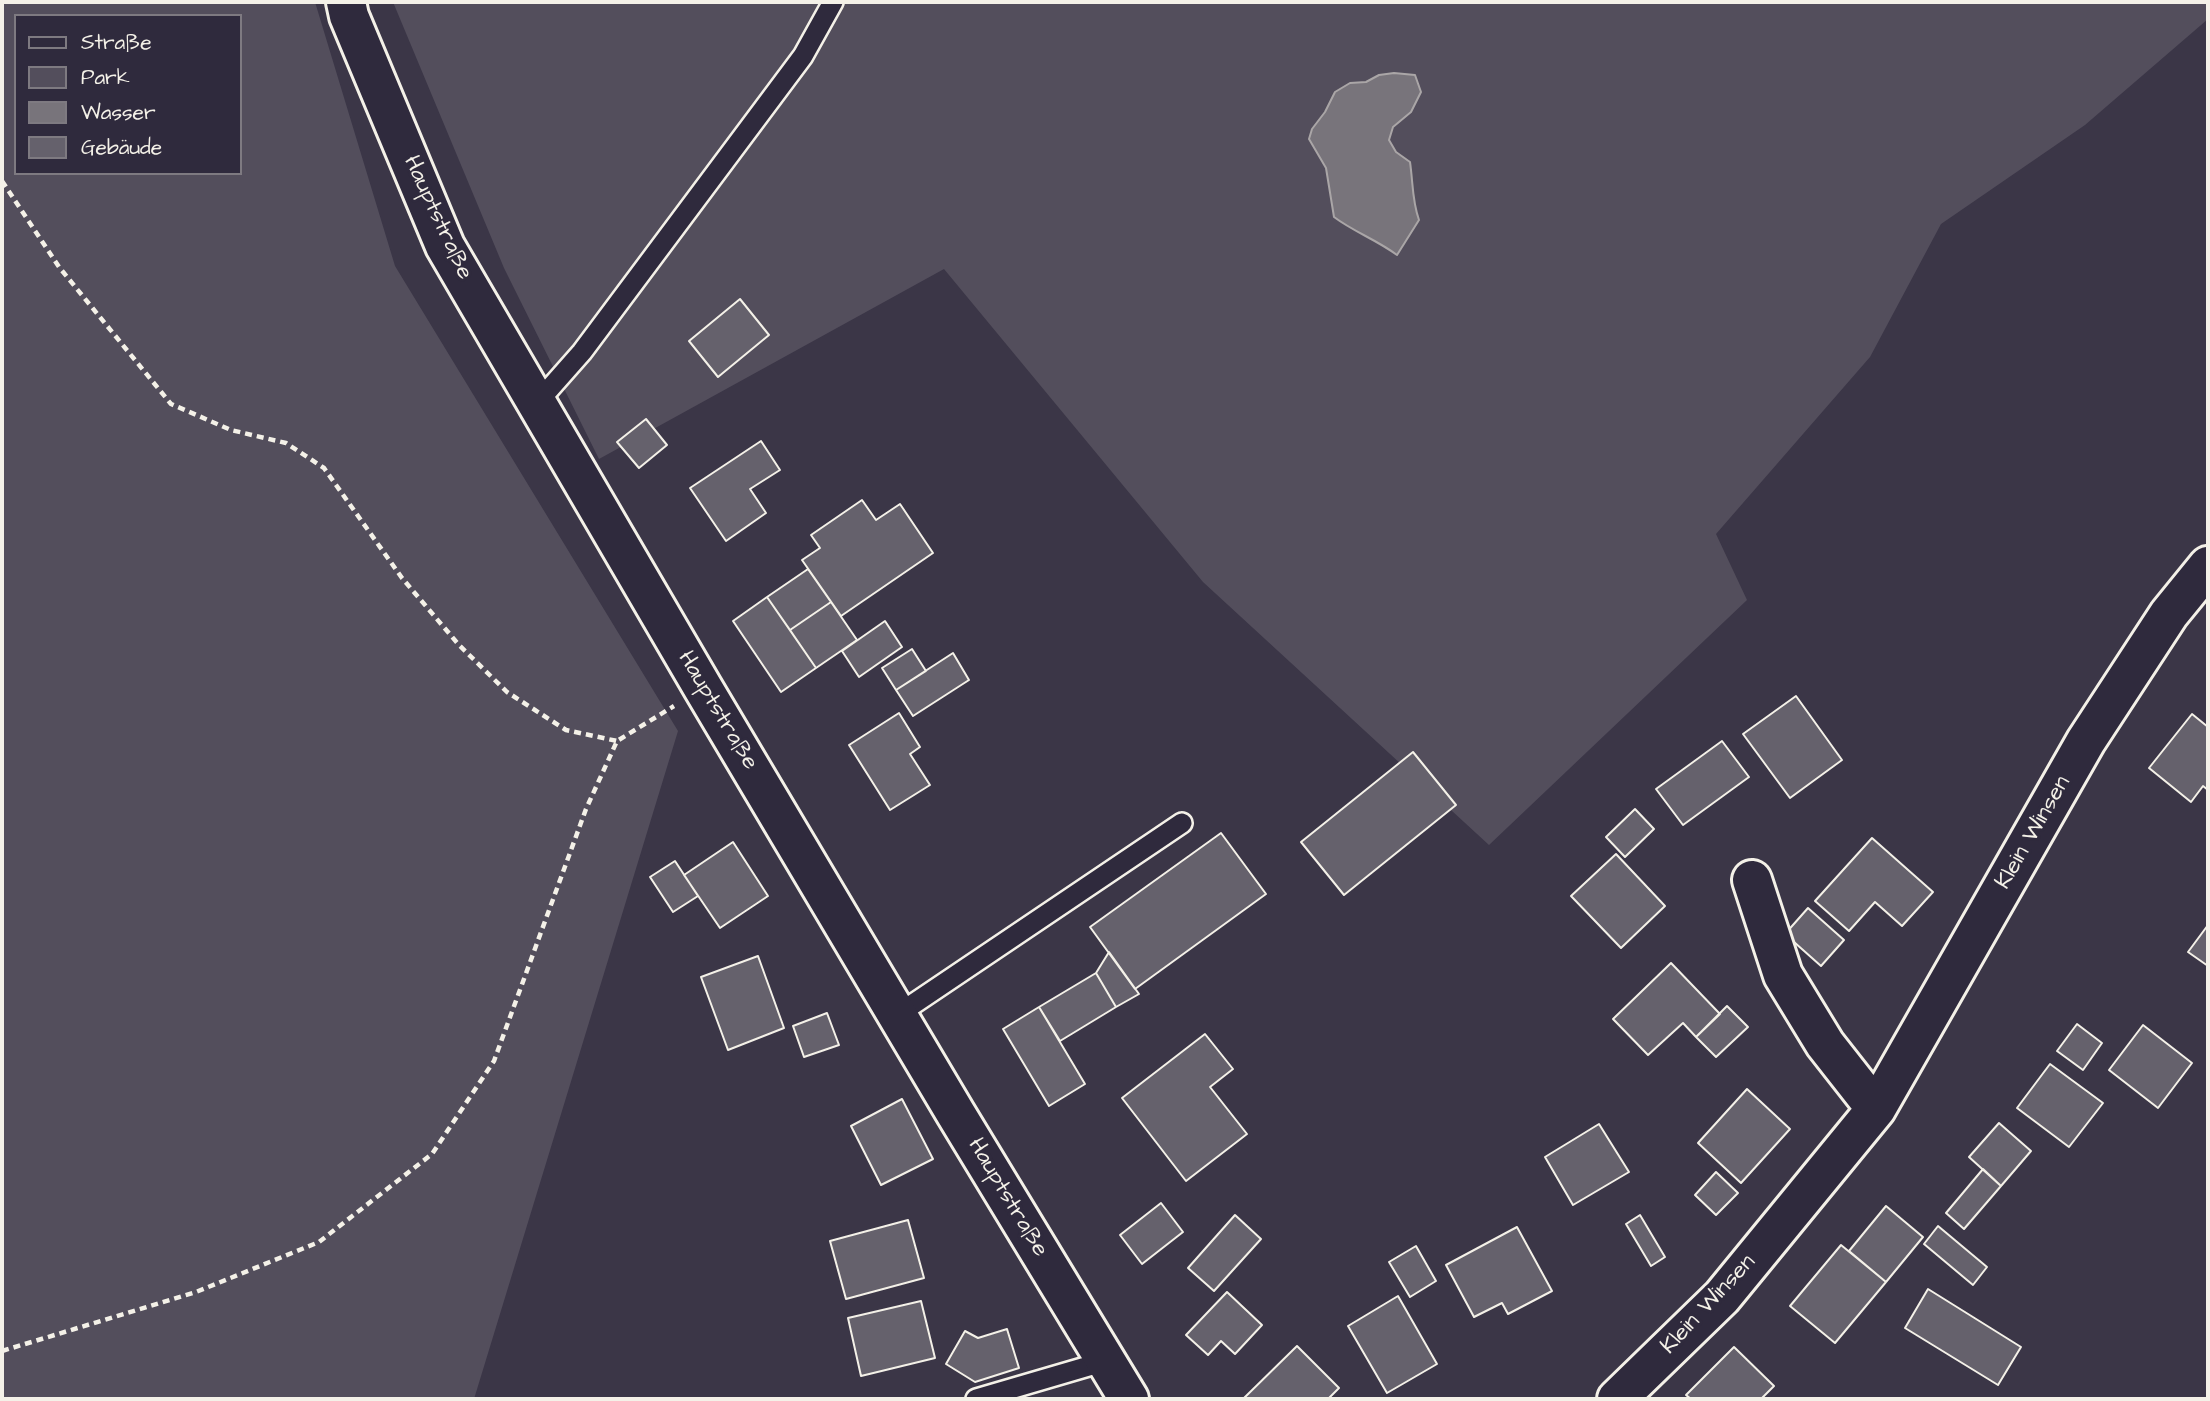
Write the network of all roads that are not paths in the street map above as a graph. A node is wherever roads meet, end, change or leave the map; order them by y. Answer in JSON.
{"nodes":[{"id":1,"x":346,"y":2,"type":"edge"},
{"id":2,"x":833,"y":2,"type":"edge"},
{"id":3,"x":537,"y":403,"type":"junction"},
{"id":4,"x":2208,"y":566,"type":"edge"},
{"id":5,"x":1182,"y":823,"type":"dead end"},
{"id":6,"x":1752,"y":880,"type":"dead end"},
{"id":7,"x":897,"y":1016,"type":"junction"},
{"id":8,"x":1876,"y":1109,"type":"junction"},
{"id":9,"x":1106,"y":1361,"type":"junction"},
{"id":10,"x":976,"y":1399,"type":"edge"},
{"id":11,"x":1129,"y":1399,"type":"edge"},
{"id":12,"x":1618,"y":1399,"type":"edge"}],
"edges":[{"from":1,"to":3,"type":"street","name":"Hauptstraße"},
{"from":2,"to":3,"type":"lane"},
{"from":3,"to":7,"type":"street","name":"Hauptstraße"},
{"from":4,"to":8,"type":"street","name":"Klein Winsen"},
{"from":5,"to":7,"type":"lane"},
{"from":6,"to":8,"type":"street"},
{"from":7,"to":9,"type":"street","name":"Hauptstraße"},
{"from":8,"to":12,"type":"street","name":"Klein Winsen"},
{"from":9,"to":10,"type":"lane"},
{"from":9,"to":11,"type":"street","name":"Hauptstraße"}]}
